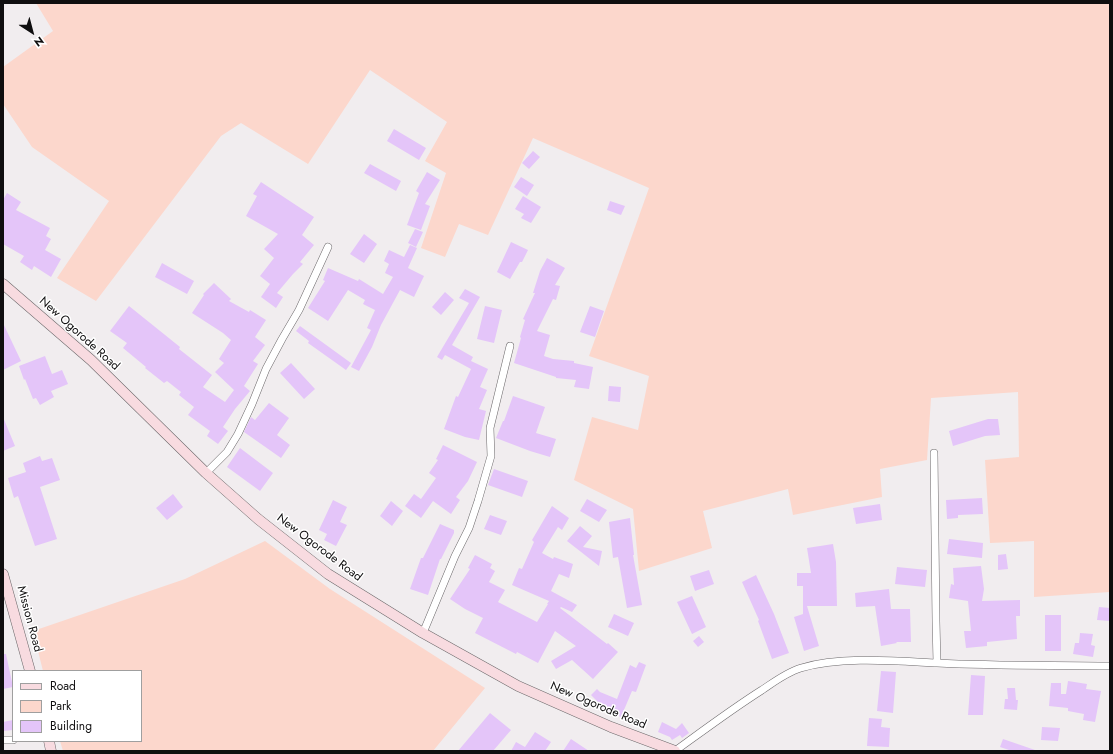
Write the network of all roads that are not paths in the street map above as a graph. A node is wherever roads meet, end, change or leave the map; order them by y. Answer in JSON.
{"nodes":[{"id":1,"x":328,"y":247,"type":"dead end"},
{"id":2,"x":3,"y":284,"type":"edge"},
{"id":3,"x":510,"y":346,"type":"dead end"},
{"id":4,"x":934,"y":453,"type":"dead end"},
{"id":5,"x":206,"y":473,"type":"junction"},
{"id":6,"x":3,"y":574,"type":"edge"},
{"id":7,"x":5,"y":589,"type":"edge"},
{"id":8,"x":423,"y":634,"type":"junction"},
{"id":9,"x":937,"y":663,"type":"junction"},
{"id":10,"x":1110,"y":666,"type":"edge"},
{"id":11,"x":30,"y":670,"type":"edge"},
{"id":12,"x":659,"y":749,"type":"edge"},
{"id":13,"x":675,"y":751,"type":"edge"}],
"edges":[{"from":1,"to":5,"type":"street"},
{"from":2,"to":5,"type":"street","name":"New Ogorode Road"},
{"from":3,"to":8,"type":"street"},
{"from":4,"to":9,"type":"street"},
{"from":5,"to":8,"type":"street","name":"New Ogorode Road"},
{"from":6,"to":7,"type":"street","name":"Mission Road"},
{"from":7,"to":11,"type":"street","name":"Mission Road"},
{"from":8,"to":12,"type":"street","name":"New Ogorode Road"},
{"from":9,"to":10,"type":"street"},
{"from":9,"to":13,"type":"street"},
{"from":12,"to":13,"type":"street","name":"New Ogorode Road"}]}
